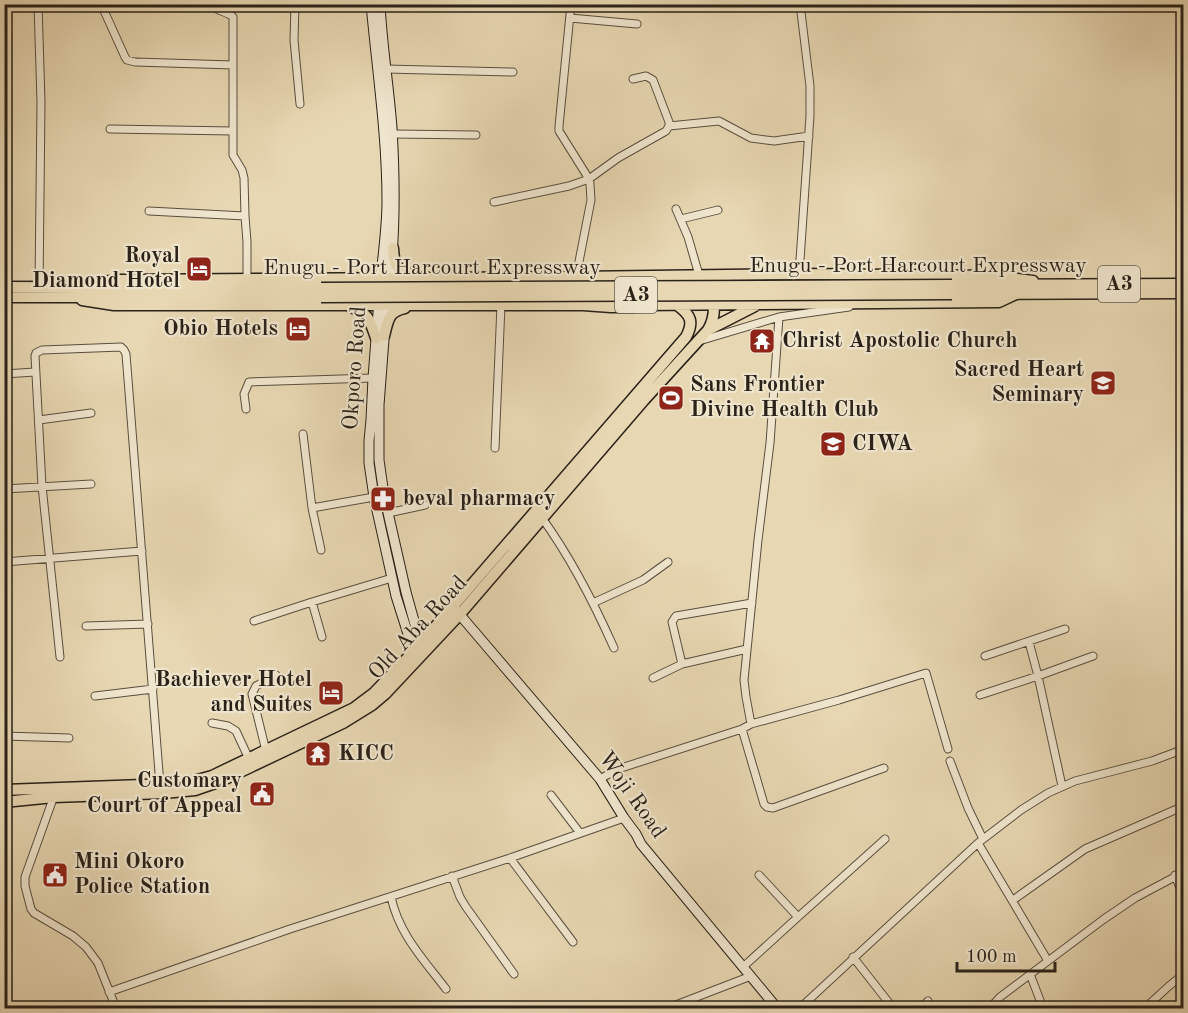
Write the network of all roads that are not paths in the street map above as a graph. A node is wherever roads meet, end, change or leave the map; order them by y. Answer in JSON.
{"nodes":[{"id":1,"x":38,"y":4,"type":"edge"},
{"id":2,"x":101,"y":4,"type":"edge"},
{"id":3,"x":212,"y":4,"type":"edge"},
{"id":4,"x":295,"y":4,"type":"edge"},
{"id":5,"x":440,"y":4,"type":"edge"},
{"id":6,"x":571,"y":4,"type":"edge"},
{"id":7,"x":800,"y":4,"type":"edge"},
{"id":8,"x":371,"y":5,"type":"edge"},
{"id":9,"x":523,"y":6,"type":"dead end"},
{"id":10,"x":570,"y":18,"type":"junction"},
{"id":11,"x":637,"y":24,"type":"dead end"},
{"id":12,"x":233,"y":65,"type":"junction"},
{"id":13,"x":386,"y":69,"type":"junction"},
{"id":14,"x":513,"y":72,"type":"dead end"},
{"id":15,"x":633,"y":79,"type":"dead end"},
{"id":16,"x":300,"y":104,"type":"dead end"},
{"id":17,"x":669,"y":126,"type":"junction"},
{"id":18,"x":110,"y":129,"type":"dead end"},
{"id":19,"x":233,"y":131,"type":"junction"},
{"id":20,"x":392,"y":134,"type":"junction"},
{"id":21,"x":476,"y":135,"type":"dead end"},
{"id":22,"x":809,"y":136,"type":"junction"},
{"id":23,"x":589,"y":179,"type":"junction"},
{"id":24,"x":494,"y":202,"type":"dead end"},
{"id":25,"x":676,"y":209,"type":"dead end"},
{"id":26,"x":718,"y":210,"type":"dead end"},
{"id":27,"x":149,"y":211,"type":"dead end"},
{"id":28,"x":245,"y":216,"type":"junction"},
{"id":29,"x":681,"y":219,"type":"junction"},
{"id":30,"x":393,"y":248,"type":"junction"},
{"id":31,"x":799,"y":274,"type":"junction"},
{"id":32,"x":699,"y":275,"type":"junction"},
{"id":33,"x":622,"y":276,"type":"junction"},
{"id":34,"x":576,"y":277,"type":"junction"},
{"id":35,"x":386,"y":278,"type":"junction"},
{"id":36,"x":434,"y":278,"type":"junction"},
{"id":37,"x":247,"y":279,"type":"junction"},
{"id":38,"x":1184,"y":284,"type":"edge"},
{"id":39,"x":1054,"y":285,"type":"junction"},
{"id":40,"x":4,"y":287,"type":"edge"},
{"id":41,"x":39,"y":287,"type":"junction"},
{"id":42,"x":64,"y":287,"type":"junction"},
{"id":43,"x":952,"y":289,"type":"junction"},
{"id":44,"x":321,"y":292,"type":"junction"},
{"id":45,"x":1018,"y":293,"type":"junction"},
{"id":46,"x":1184,"y":293,"type":"edge"},
{"id":47,"x":52,"y":296,"type":"junction"},
{"id":48,"x":4,"y":297,"type":"edge"},
{"id":49,"x":856,"y":303,"type":"junction"},
{"id":50,"x":758,"y":304,"type":"junction"},
{"id":51,"x":345,"y":305,"type":"junction"},
{"id":52,"x":383,"y":305,"type":"junction"},
{"id":53,"x":421,"y":305,"type":"junction"},
{"id":54,"x":501,"y":305,"type":"junction"},
{"id":55,"x":641,"y":305,"type":"junction"},
{"id":56,"x":677,"y":305,"type":"junction"},
{"id":57,"x":714,"y":305,"type":"junction"},
{"id":58,"x":779,"y":317,"type":"junction"},
{"id":59,"x":708,"y":330,"type":"junction"},
{"id":60,"x":380,"y":337,"type":"junction"},
{"id":61,"x":697,"y":342,"type":"junction"},
{"id":62,"x":35,"y":372,"type":"junction"},
{"id":63,"x":4,"y":374,"type":"edge"},
{"id":64,"x":373,"y":378,"type":"junction"},
{"id":65,"x":246,"y":409,"type":"dead end"},
{"id":66,"x":91,"y":413,"type":"dead end"},
{"id":67,"x":39,"y":420,"type":"junction"},
{"id":68,"x":303,"y":434,"type":"dead end"},
{"id":69,"x":495,"y":448,"type":"dead end"},
{"id":70,"x":91,"y":484,"type":"dead end"},
{"id":71,"x":42,"y":486,"type":"junction"},
{"id":72,"x":4,"y":489,"type":"edge"},
{"id":73,"x":374,"y":497,"type":"junction"},
{"id":74,"x":425,"y":505,"type":"dead end"},
{"id":75,"x":312,"y":508,"type":"junction"},
{"id":76,"x":388,"y":513,"type":"junction"},
{"id":77,"x":542,"y":518,"type":"junction"},
{"id":78,"x":321,"y":550,"type":"dead end"},
{"id":79,"x":142,"y":551,"type":"junction"},
{"id":80,"x":49,"y":559,"type":"junction"},
{"id":81,"x":4,"y":562,"type":"edge"},
{"id":82,"x":668,"y":562,"type":"dead end"},
{"id":83,"x":392,"y":578,"type":"junction"},
{"id":84,"x":312,"y":602,"type":"junction"},
{"id":85,"x":593,"y":603,"type":"junction"},
{"id":86,"x":752,"y":603,"type":"junction"},
{"id":87,"x":456,"y":610,"type":"junction"},
{"id":88,"x":254,"y":621,"type":"dead end"},
{"id":89,"x":148,"y":624,"type":"junction"},
{"id":90,"x":86,"y":626,"type":"dead end"},
{"id":91,"x":1065,"y":629,"type":"dead end"},
{"id":92,"x":322,"y":637,"type":"dead end"},
{"id":93,"x":1029,"y":642,"type":"junction"},
{"id":94,"x":422,"y":647,"type":"junction"},
{"id":95,"x":614,"y":648,"type":"dead end"},
{"id":96,"x":747,"y":649,"type":"junction"},
{"id":97,"x":985,"y":656,"type":"dead end"},
{"id":98,"x":1093,"y":656,"type":"dead end"},
{"id":99,"x":60,"y":657,"type":"dead end"},
{"id":100,"x":682,"y":664,"type":"junction"},
{"id":101,"x":276,"y":675,"type":"dead end"},
{"id":102,"x":1038,"y":676,"type":"junction"},
{"id":103,"x":653,"y":678,"type":"dead end"},
{"id":104,"x":153,"y":689,"type":"junction"},
{"id":105,"x":4,"y":692,"type":"edge"},
{"id":106,"x":980,"y":695,"type":"dead end"},
{"id":107,"x":95,"y":696,"type":"dead end"},
{"id":108,"x":212,"y":723,"type":"dead end"},
{"id":109,"x":752,"y":724,"type":"junction"},
{"id":110,"x":742,"y":729,"type":"junction"},
{"id":111,"x":6,"y":736,"type":"edge"},
{"id":112,"x":69,"y":738,"type":"dead end"},
{"id":113,"x":948,"y":749,"type":"dead end"},
{"id":114,"x":1184,"y":749,"type":"edge"},
{"id":115,"x":266,"y":751,"type":"junction"},
{"id":116,"x":249,"y":759,"type":"junction"},
{"id":117,"x":950,"y":761,"type":"dead end"},
{"id":118,"x":884,"y":768,"type":"dead end"},
{"id":119,"x":600,"y":779,"type":"junction"},
{"id":120,"x":160,"y":785,"type":"junction"},
{"id":121,"x":1062,"y":786,"type":"junction"},
{"id":122,"x":4,"y":790,"type":"edge"},
{"id":123,"x":55,"y":793,"type":"junction"},
{"id":124,"x":551,"y":795,"type":"dead end"},
{"id":125,"x":4,"y":802,"type":"edge"},
{"id":126,"x":1184,"y":806,"type":"edge"},
{"id":127,"x":624,"y":818,"type":"junction"},
{"id":128,"x":580,"y":833,"type":"junction"},
{"id":129,"x":885,"y":839,"type":"dead end"},
{"id":130,"x":980,"y":841,"type":"junction"},
{"id":131,"x":510,"y":858,"type":"junction"},
{"id":132,"x":1184,"y":872,"type":"edge"},
{"id":133,"x":759,"y":875,"type":"dead end"},
{"id":134,"x":1175,"y":875,"type":"junction"},
{"id":135,"x":452,"y":876,"type":"junction"},
{"id":136,"x":391,"y":897,"type":"junction"},
{"id":137,"x":1184,"y":898,"type":"edge"},
{"id":138,"x":1013,"y":900,"type":"junction"},
{"id":139,"x":798,"y":917,"type":"junction"},
{"id":140,"x":573,"y":942,"type":"dead end"},
{"id":141,"x":853,"y":957,"type":"junction"},
{"id":142,"x":1048,"y":961,"type":"junction"},
{"id":143,"x":743,"y":967,"type":"junction"},
{"id":144,"x":514,"y":974,"type":"dead end"},
{"id":145,"x":1030,"y":974,"type":"junction"},
{"id":146,"x":1184,"y":974,"type":"edge"},
{"id":147,"x":751,"y":976,"type":"junction"},
{"id":148,"x":446,"y":989,"type":"dead end"},
{"id":149,"x":109,"y":992,"type":"junction"},
{"id":150,"x":928,"y":1001,"type":"dead end"},
{"id":151,"x":116,"y":1008,"type":"edge"},
{"id":152,"x":668,"y":1008,"type":"edge"},
{"id":153,"x":777,"y":1008,"type":"edge"},
{"id":154,"x":800,"y":1008,"type":"edge"},
{"id":155,"x":893,"y":1008,"type":"edge"},
{"id":156,"x":921,"y":1008,"type":"edge"},
{"id":157,"x":990,"y":1008,"type":"edge"},
{"id":158,"x":1043,"y":1008,"type":"edge"},
{"id":159,"x":1145,"y":1008,"type":"edge"}],
"edges":[{"from":1,"to":41,"type":"street"},
{"from":2,"to":12,"type":"street"},
{"from":3,"to":12,"type":"street"},
{"from":4,"to":16,"type":"street"},
{"from":5,"to":9,"type":"street"},
{"from":6,"to":10,"type":"street"},
{"from":7,"to":22,"type":"street"},
{"from":8,"to":13,"type":"main road","name":"Okporo Road"},
{"from":8,"to":35,"type":"main road","name":"Okporo Road"},
{"from":10,"to":11,"type":"street"},
{"from":10,"to":23,"type":"street"},
{"from":12,"to":19,"type":"street"},
{"from":13,"to":14,"type":"street"},
{"from":13,"to":20,"type":"main road","name":"Okporo Road"},
{"from":15,"to":17,"type":"street"},
{"from":17,"to":22,"type":"street"},
{"from":17,"to":23,"type":"street"},
{"from":18,"to":19,"type":"street"},
{"from":19,"to":28,"type":"street"},
{"from":20,"to":21,"type":"street"},
{"from":20,"to":30,"type":"main road","name":"Okporo Road"},
{"from":22,"to":31,"type":"street"},
{"from":23,"to":24,"type":"street"},
{"from":23,"to":34,"type":"street"},
{"from":25,"to":29,"type":"street"},
{"from":26,"to":29,"type":"street"},
{"from":27,"to":28,"type":"street"},
{"from":28,"to":37,"type":"street"},
{"from":29,"to":32,"type":"street"},
{"from":30,"to":35,"type":"main road","name":"Okporo Road"},
{"from":30,"to":36,"type":"main road"},
{"from":31,"to":32,"type":"main road"},
{"from":31,"to":39,"type":"main road"},
{"from":32,"to":33,"type":"main road"},
{"from":32,"to":57,"type":"main road"},
{"from":33,"to":34,"type":"main road"},
{"from":33,"to":55,"type":"main road"},
{"from":34,"to":36,"type":"main road"},
{"from":35,"to":36,"type":"main road"},
{"from":35,"to":37,"type":"main road"},
{"from":35,"to":52,"type":"main road","name":"Okporo Road"},
{"from":37,"to":42,"type":"main road"},
{"from":38,"to":39,"type":"main road","name":"Enugu - Port Harcourt Expressway","number":"A3"},
{"from":39,"to":43,"type":"main road","name":"Enugu - Port Harcourt Expressway","number":"A3"},
{"from":40,"to":41,"type":"main road","name":"Enugu - Port Harcourt Expressway","number":"A3"},
{"from":41,"to":42,"type":"main road","name":"Enugu - Port Harcourt Expressway","number":"A3"},
{"from":42,"to":44,"type":"main road","name":"Enugu - Port Harcourt Expressway","number":"A3"},
{"from":43,"to":44,"type":"main road","name":"Enugu - Port Harcourt Expressway","number":"A3","bridge":true},
{"from":43,"to":45,"type":"main road","name":"Enugu - Port Harcourt Expressway","number":"A3"},
{"from":44,"to":47,"type":"main road","name":"Enugu - Port Harcourt Expressway","number":"A3"},
{"from":45,"to":46,"type":"main road","name":"Enugu - Port Harcourt Expressway","number":"A3"},
{"from":45,"to":49,"type":"main road"},
{"from":47,"to":48,"type":"main road","name":"Enugu - Port Harcourt Expressway","number":"A3"},
{"from":47,"to":51,"type":"main road"},
{"from":49,"to":50,"type":"main road"},
{"from":49,"to":58,"type":"street"},
{"from":50,"to":57,"type":"main road"},
{"from":50,"to":59,"type":"main road"},
{"from":51,"to":52,"type":"main road"},
{"from":51,"to":60,"type":"main road"},
{"from":52,"to":53,"type":"main road"},
{"from":52,"to":60,"type":"main road","name":"Okporo Road"},
{"from":53,"to":54,"type":"main road"},
{"from":53,"to":60,"type":"main road"},
{"from":54,"to":55,"type":"main road"},
{"from":54,"to":69,"type":"street"},
{"from":55,"to":56,"type":"main road"},
{"from":56,"to":57,"type":"main road"},
{"from":56,"to":87,"type":"main road","name":"Old Aba Road"},
{"from":57,"to":59,"type":"main road","name":"Old Aba Road"},
{"from":58,"to":61,"type":"street"},
{"from":58,"to":86,"type":"street"},
{"from":59,"to":61,"type":"main road","name":"Old Aba Road"},
{"from":60,"to":64,"type":"main road","name":"Okporo Road"},
{"from":60,"to":76,"type":"main road","name":"Okporo Road"},
{"from":61,"to":77,"type":"main road","name":"Old Aba Road"},
{"from":62,"to":63,"type":"street"},
{"from":62,"to":67,"type":"street"},
{"from":62,"to":79,"type":"street"},
{"from":64,"to":65,"type":"street"},
{"from":64,"to":73,"type":"main road","name":"Okporo Road"},
{"from":66,"to":67,"type":"street"},
{"from":67,"to":71,"type":"street"},
{"from":68,"to":75,"type":"street"},
{"from":70,"to":71,"type":"street"},
{"from":71,"to":72,"type":"street"},
{"from":71,"to":80,"type":"street"},
{"from":73,"to":75,"type":"street"},
{"from":73,"to":83,"type":"main road","name":"Okporo Road"},
{"from":74,"to":76,"type":"street"},
{"from":75,"to":78,"type":"street"},
{"from":76,"to":94,"type":"main road","name":"Okporo Road"},
{"from":77,"to":85,"type":"street"},
{"from":77,"to":87,"type":"main road","name":"Old Aba Road"},
{"from":79,"to":80,"type":"street"},
{"from":79,"to":89,"type":"street"},
{"from":80,"to":81,"type":"street"},
{"from":80,"to":99,"type":"street"},
{"from":82,"to":85,"type":"street"},
{"from":83,"to":84,"type":"street"},
{"from":83,"to":94,"type":"main road","name":"Okporo Road"},
{"from":84,"to":88,"type":"street"},
{"from":84,"to":92,"type":"street"},
{"from":85,"to":95,"type":"street"},
{"from":86,"to":96,"type":"street"},
{"from":86,"to":100,"type":"street"},
{"from":87,"to":94,"type":"main road","name":"Old Aba Road"},
{"from":87,"to":119,"type":"main road","name":"Woji Road"},
{"from":89,"to":90,"type":"street"},
{"from":89,"to":104,"type":"street"},
{"from":91,"to":93,"type":"street"},
{"from":93,"to":97,"type":"street"},
{"from":93,"to":102,"type":"street"},
{"from":94,"to":115,"type":"main road","name":"Old Aba Road"},
{"from":94,"to":123,"type":"main road","name":"Old Aba Road"},
{"from":96,"to":100,"type":"street"},
{"from":96,"to":109,"type":"street"},
{"from":98,"to":102,"type":"street"},
{"from":100,"to":103,"type":"street"},
{"from":101,"to":115,"type":"street"},
{"from":102,"to":106,"type":"street"},
{"from":102,"to":121,"type":"street"},
{"from":104,"to":107,"type":"street"},
{"from":104,"to":120,"type":"street"},
{"from":105,"to":111,"type":"street"},
{"from":108,"to":116,"type":"street"},
{"from":109,"to":110,"type":"street"},
{"from":109,"to":113,"type":"street"},
{"from":110,"to":118,"type":"street"},
{"from":110,"to":119,"type":"street"},
{"from":111,"to":112,"type":"street"},
{"from":114,"to":121,"type":"street"},
{"from":115,"to":116,"type":"main road","name":"Old Aba Road"},
{"from":116,"to":120,"type":"main road","name":"Old Aba Road"},
{"from":117,"to":130,"type":"street"},
{"from":119,"to":127,"type":"main road","name":"Woji Road"},
{"from":120,"to":123,"type":"main road","name":"Old Aba Road"},
{"from":121,"to":130,"type":"street"},
{"from":122,"to":123,"type":"main road","name":"Old Aba Road"},
{"from":123,"to":125,"type":"main road","name":"Old Aba Road"},
{"from":123,"to":149,"type":"street"},
{"from":124,"to":128,"type":"street"},
{"from":126,"to":138,"type":"street"},
{"from":127,"to":128,"type":"street"},
{"from":127,"to":143,"type":"main road","name":"Woji Road"},
{"from":128,"to":131,"type":"street"},
{"from":129,"to":139,"type":"street"},
{"from":130,"to":138,"type":"street"},
{"from":130,"to":141,"type":"street"},
{"from":131,"to":135,"type":"street"},
{"from":131,"to":140,"type":"street"},
{"from":132,"to":134,"type":"street"},
{"from":133,"to":139,"type":"street"},
{"from":134,"to":137,"type":"street"},
{"from":134,"to":142,"type":"street"},
{"from":135,"to":136,"type":"street"},
{"from":135,"to":144,"type":"street"},
{"from":136,"to":148,"type":"street"},
{"from":136,"to":149,"type":"street"},
{"from":138,"to":142,"type":"street"},
{"from":139,"to":143,"type":"street"},
{"from":141,"to":154,"type":"street"},
{"from":141,"to":155,"type":"street"},
{"from":142,"to":145,"type":"street"},
{"from":143,"to":147,"type":"main road","name":"Woji Road"},
{"from":145,"to":157,"type":"street"},
{"from":145,"to":158,"type":"street"},
{"from":146,"to":159,"type":"street"},
{"from":147,"to":152,"type":"street"},
{"from":147,"to":153,"type":"main road","name":"Woji Road"},
{"from":149,"to":151,"type":"street"},
{"from":150,"to":156,"type":"street"}]}
